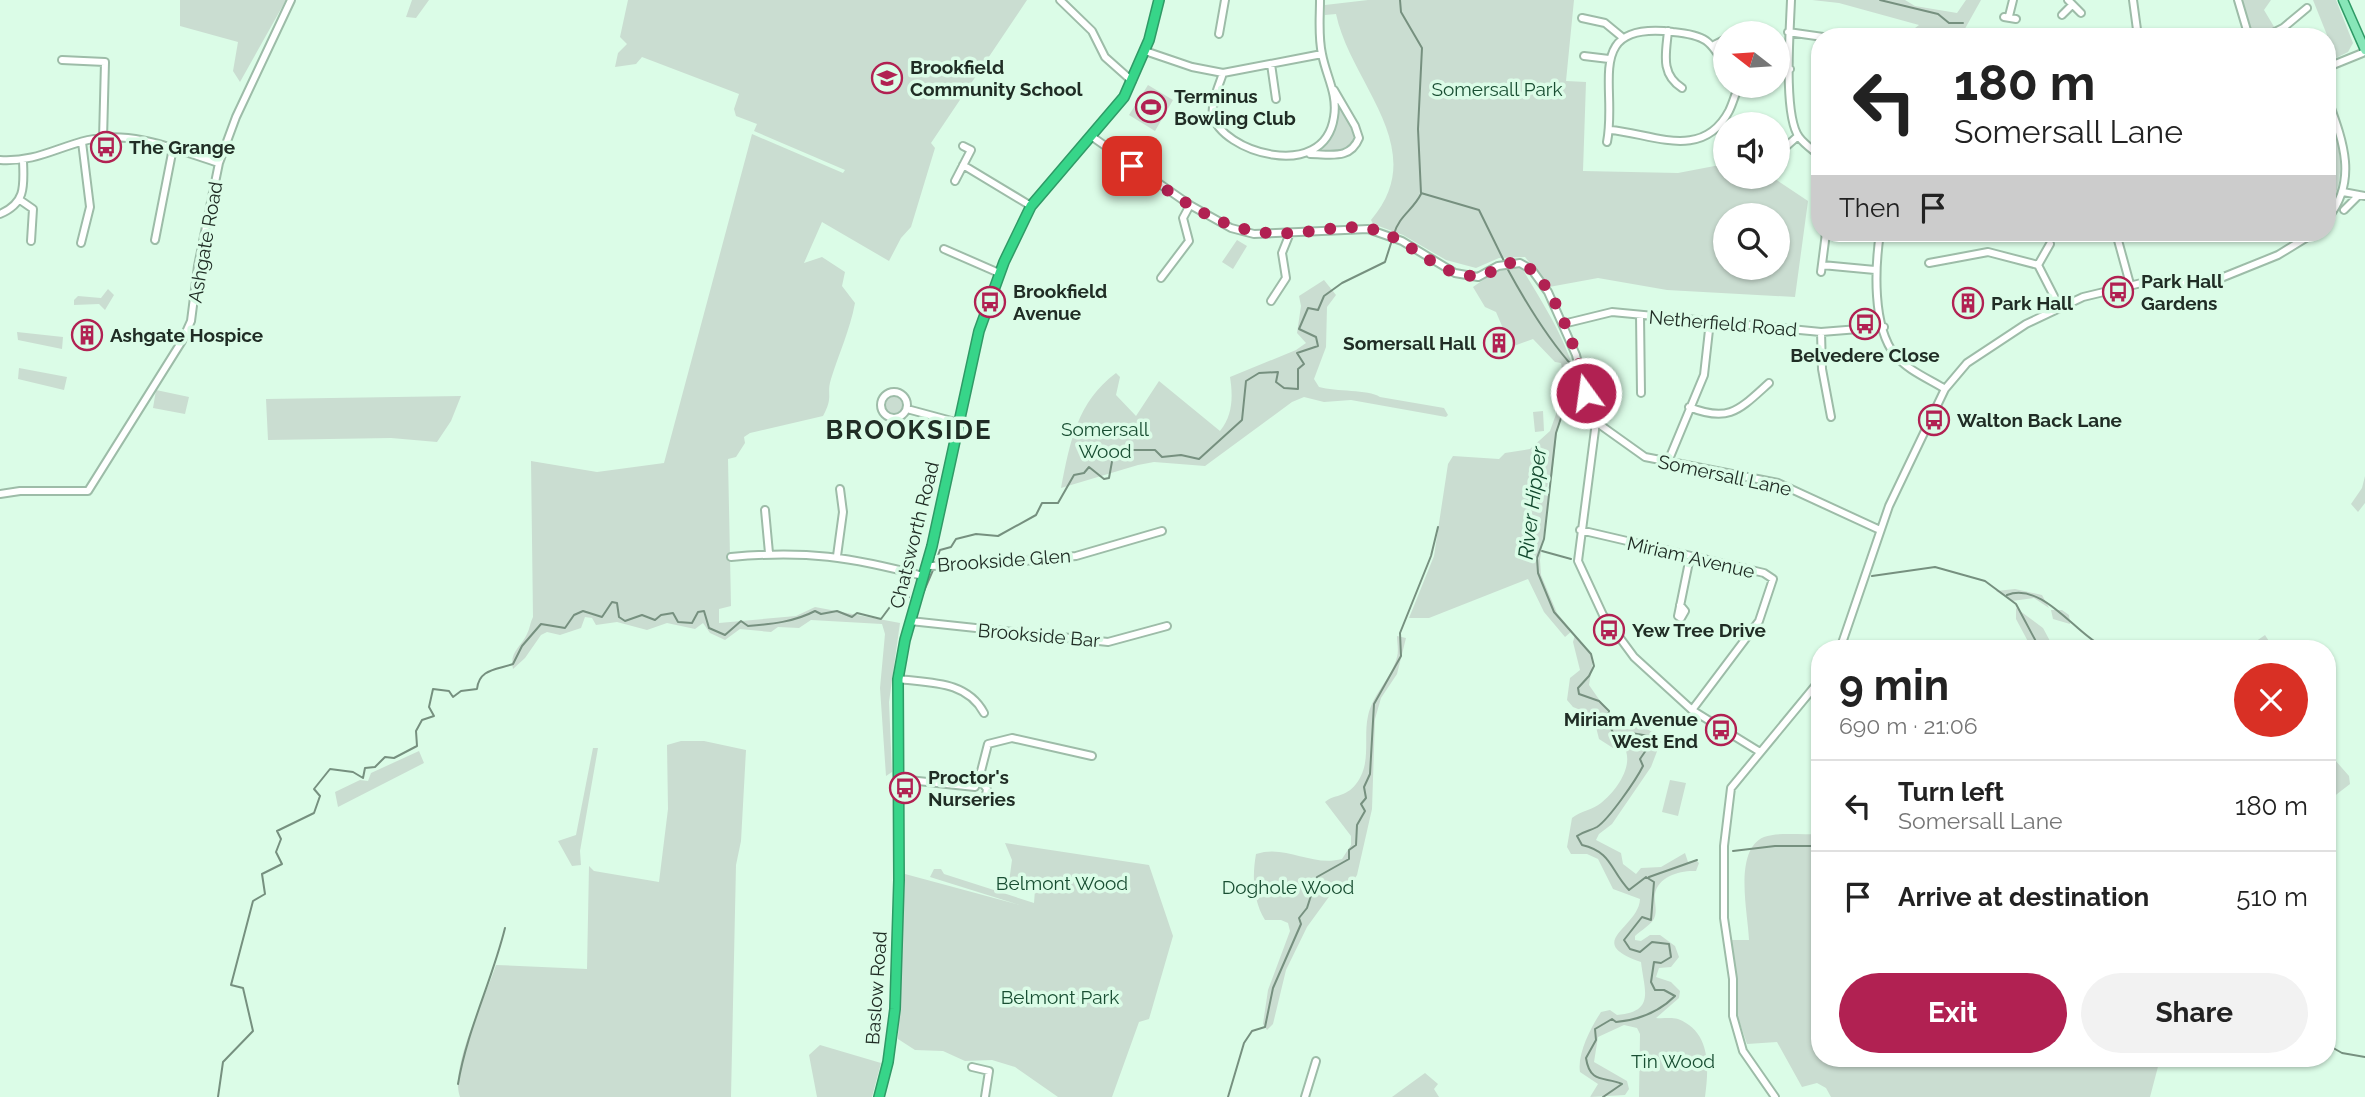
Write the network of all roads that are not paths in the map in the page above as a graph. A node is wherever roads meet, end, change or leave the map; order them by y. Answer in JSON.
{"nodes":[{"id":1,"x":291,"y":0,"type":"edge"},
{"id":2,"x":1060,"y":0,"type":"edge"},
{"id":3,"x":1159,"y":0,"type":"edge"},
{"id":4,"x":1225,"y":0,"type":"edge"},
{"id":5,"x":1320,"y":0,"type":"edge"},
{"id":6,"x":1791,"y":0,"type":"edge"},
{"id":7,"x":2013,"y":0,"type":"edge"},
{"id":8,"x":2133,"y":0,"type":"edge"},
{"id":9,"x":2343,"y":0,"type":"edge"},
{"id":10,"x":2070,"y":3,"type":"edge"},
{"id":11,"x":2238,"y":3,"type":"edge"},
{"id":12,"x":2307,"y":8,"type":"dead end"},
{"id":13,"x":2081,"y":13,"type":"dead end"},
{"id":14,"x":2062,"y":15,"type":"dead end"},
{"id":15,"x":1582,"y":18,"type":"dead end"},
{"id":16,"x":2010,"y":18,"type":"dead end"},
{"id":17,"x":1788,"y":21,"type":"edge"},
{"id":18,"x":2137,"y":28,"type":"edge"},
{"id":19,"x":2246,"y":28,"type":"edge"},
{"id":20,"x":2283,"y":28,"type":"edge"},
{"id":21,"x":1668,"y":31,"type":"junction"},
{"id":22,"x":1790,"y":32,"type":"edge"},
{"id":23,"x":1219,"y":34,"type":"dead end"},
{"id":24,"x":1811,"y":35,"type":"edge"},
{"id":25,"x":1622,"y":37,"type":"junction"},
{"id":26,"x":1713,"y":45,"type":"edge"},
{"id":27,"x":1145,"y":51,"type":"junction"},
{"id":28,"x":2365,"y":51,"type":"edge"},
{"id":29,"x":1322,"y":54,"type":"junction"},
{"id":30,"x":1584,"y":56,"type":"dead end"},
{"id":31,"x":1609,"y":59,"type":"junction"},
{"id":32,"x":62,"y":60,"type":"dead end"},
{"id":33,"x":1271,"y":64,"type":"junction"},
{"id":34,"x":2336,"y":64,"type":"edge"},
{"id":35,"x":1223,"y":73,"type":"junction"},
{"id":36,"x":1132,"y":81,"type":"junction"},
{"id":37,"x":1682,"y":88,"type":"dead end"},
{"id":38,"x":1333,"y":89,"type":"junction"},
{"id":39,"x":1734,"y":98,"type":"edge"},
{"id":40,"x":1790,"y":98,"type":"edge"},
{"id":41,"x":1276,"y":99,"type":"dead end"},
{"id":42,"x":2336,"y":126,"type":"edge"},
{"id":43,"x":1610,"y":130,"type":"junction"},
{"id":44,"x":1091,"y":136,"type":"junction"},
{"id":45,"x":1798,"y":136,"type":"junction"},
{"id":46,"x":103,"y":139,"type":"junction"},
{"id":47,"x":82,"y":142,"type":"junction"},
{"id":48,"x":1607,"y":142,"type":"dead end"},
{"id":49,"x":1790,"y":143,"type":"edge"},
{"id":50,"x":963,"y":146,"type":"dead end"},
{"id":51,"x":173,"y":148,"type":"junction"},
{"id":52,"x":1811,"y":148,"type":"edge"},
{"id":53,"x":1308,"y":154,"type":"junction"},
{"id":54,"x":0,"y":160,"type":"edge"},
{"id":55,"x":23,"y":162,"type":"junction"},
{"id":56,"x":219,"y":163,"type":"junction"},
{"id":57,"x":963,"y":165,"type":"junction"},
{"id":58,"x":955,"y":180,"type":"dead end"},
{"id":59,"x":2343,"y":192,"type":"junction"},
{"id":60,"x":2361,"y":196,"type":"edge"},
{"id":61,"x":20,"y":200,"type":"junction"},
{"id":62,"x":2336,"y":204,"type":"edge"},
{"id":63,"x":1190,"y":205,"type":"junction"},
{"id":64,"x":1031,"y":206,"type":"junction"},
{"id":65,"x":2344,"y":210,"type":"dead end"},
{"id":66,"x":0,"y":214,"type":"edge"},
{"id":67,"x":1290,"y":233,"type":"junction"},
{"id":68,"x":155,"y":240,"type":"dead end"},
{"id":69,"x":31,"y":241,"type":"dead end"},
{"id":70,"x":1825,"y":242,"type":"edge"},
{"id":71,"x":1879,"y":242,"type":"edge"},
{"id":72,"x":2118,"y":242,"type":"edge"},
{"id":73,"x":2299,"y":242,"type":"edge"},
{"id":74,"x":81,"y":243,"type":"dead end"},
{"id":75,"x":2050,"y":244,"type":"dead end"},
{"id":76,"x":944,"y":249,"type":"dead end"},
{"id":77,"x":1928,"y":263,"type":"dead end"},
{"id":78,"x":2038,"y":265,"type":"junction"},
{"id":79,"x":1875,"y":270,"type":"junction"},
{"id":80,"x":999,"y":273,"type":"junction"},
{"id":81,"x":1161,"y":278,"type":"dead end"},
{"id":82,"x":2130,"y":284,"type":"junction"},
{"id":83,"x":1271,"y":301,"type":"dead end"},
{"id":84,"x":2059,"y":306,"type":"junction"},
{"id":85,"x":1640,"y":315,"type":"junction"},
{"id":86,"x":1710,"y":321,"type":"junction"},
{"id":87,"x":1563,"y":324,"type":"junction"},
{"id":88,"x":1884,"y":327,"type":"junction"},
{"id":89,"x":1821,"y":332,"type":"junction"},
{"id":90,"x":1769,"y":383,"type":"dead end"},
{"id":91,"x":1945,"y":389,"type":"junction"},
{"id":92,"x":1641,"y":393,"type":"dead end"},
{"id":93,"x":1689,"y":407,"type":"junction"},
{"id":94,"x":907,"y":409,"type":"junction"},
{"id":95,"x":1831,"y":417,"type":"dead end"},
{"id":96,"x":1596,"y":422,"type":"junction"},
{"id":97,"x":959,"y":423,"type":"junction"},
{"id":98,"x":1667,"y":464,"type":"junction"},
{"id":99,"x":840,"y":489,"type":"dead end"},
{"id":100,"x":0,"y":494,"type":"edge"},
{"id":101,"x":765,"y":510,"type":"dead end"},
{"id":102,"x":1580,"y":530,"type":"junction"},
{"id":103,"x":1880,"y":530,"type":"junction"},
{"id":104,"x":1162,"y":531,"type":"dead end"},
{"id":105,"x":769,"y":554,"type":"junction"},
{"id":106,"x":838,"y":556,"type":"junction"},
{"id":107,"x":731,"y":557,"type":"dead end"},
{"id":108,"x":1690,"y":557,"type":"junction"},
{"id":109,"x":927,"y":565,"type":"junction"},
{"id":110,"x":923,"y":576,"type":"junction"},
{"id":111,"x":1680,"y":605,"type":"dead end"},
{"id":112,"x":910,"y":621,"type":"junction"},
{"id":113,"x":1167,"y":626,"type":"dead end"},
{"id":114,"x":1843,"y":640,"type":"edge"},
{"id":115,"x":898,"y":679,"type":"junction"},
{"id":116,"x":1811,"y":691,"type":"edge"},
{"id":117,"x":1692,"y":710,"type":"junction"},
{"id":118,"x":984,"y":713,"type":"dead end"},
{"id":119,"x":1760,"y":752,"type":"junction"},
{"id":120,"x":1092,"y":755,"type":"dead end"},
{"id":121,"x":899,"y":779,"type":"junction"},
{"id":122,"x":979,"y":779,"type":"junction"},
{"id":123,"x":985,"y":802,"type":"dead end"},
{"id":124,"x":899,"y":880,"type":"joint"},
{"id":125,"x":1316,"y":1061,"type":"dead end"},
{"id":126,"x":972,"y":1067,"type":"dead end"},
{"id":127,"x":879,"y":1097,"type":"edge"},
{"id":128,"x":985,"y":1097,"type":"edge"},
{"id":129,"x":1305,"y":1097,"type":"edge"},
{"id":130,"x":1775,"y":1097,"type":"edge"}],
"edges":[{"from":1,"to":56,"type":"street","name":"Ashgate Road"},
{"from":2,"to":36,"type":"street"},
{"from":3,"to":27,"type":"highway","name":"Chatsworth Road"},
{"from":4,"to":23,"type":"street"},
{"from":5,"to":29,"type":"street"},
{"from":6,"to":17,"type":"street"},
{"from":7,"to":16,"type":"street"},
{"from":8,"to":18,"type":"street"},
{"from":9,"to":28,"type":"main road"},
{"from":10,"to":13,"type":"street"},
{"from":10,"to":14,"type":"street"},
{"from":11,"to":19,"type":"street"},
{"from":12,"to":20,"type":"street"},
{"from":15,"to":25,"type":"street"},
{"from":21,"to":25,"type":"street"},
{"from":21,"to":26,"type":"street"},
{"from":21,"to":37,"type":"street"},
{"from":22,"to":24,"type":"street"},
{"from":25,"to":31,"type":"street"},
{"from":27,"to":35,"type":"street"},
{"from":27,"to":36,"type":"highway","name":"Chatsworth Road"},
{"from":28,"to":34,"type":"street"},
{"from":29,"to":33,"type":"street"},
{"from":29,"to":38,"type":"street"},
{"from":30,"to":31,"type":"street"},
{"from":31,"to":43,"type":"street"},
{"from":32,"to":46,"type":"street"},
{"from":33,"to":35,"type":"street"},
{"from":33,"to":41,"type":"street"},
{"from":35,"to":53,"type":"street"},
{"from":36,"to":44,"type":"highway","name":"Chatsworth Road"},
{"from":38,"to":53,"type":"street"},
{"from":38,"to":53,"type":"street"},
{"from":39,"to":43,"type":"street"},
{"from":40,"to":45,"type":"street"},
{"from":42,"to":59,"type":"street"},
{"from":43,"to":48,"type":"street"},
{"from":44,"to":63,"type":"street"},
{"from":44,"to":64,"type":"highway","name":"Chatsworth Road"},
{"from":45,"to":49,"type":"street"},
{"from":45,"to":52,"type":"street"},
{"from":46,"to":47,"type":"street"},
{"from":46,"to":51,"type":"street"},
{"from":47,"to":55,"type":"street"},
{"from":47,"to":74,"type":"street"},
{"from":50,"to":57,"type":"street"},
{"from":51,"to":56,"type":"street"},
{"from":51,"to":68,"type":"street"},
{"from":54,"to":55,"type":"street"},
{"from":55,"to":61,"type":"street"},
{"from":56,"to":100,"type":"street","name":"Ashgate Road"},
{"from":57,"to":58,"type":"street"},
{"from":57,"to":64,"type":"street"},
{"from":59,"to":60,"type":"street"},
{"from":59,"to":62,"type":"street"},
{"from":60,"to":65,"type":"street"},
{"from":61,"to":66,"type":"street"},
{"from":61,"to":69,"type":"street"},
{"from":63,"to":67,"type":"street"},
{"from":63,"to":81,"type":"street"},
{"from":64,"to":80,"type":"highway","name":"Chatsworth Road"},
{"from":67,"to":83,"type":"street"},
{"from":67,"to":87,"type":"street"},
{"from":70,"to":79,"type":"street"},
{"from":71,"to":79,"type":"street"},
{"from":72,"to":82,"type":"street"},
{"from":73,"to":82,"type":"street"},
{"from":75,"to":78,"type":"street"},
{"from":76,"to":80,"type":"street"},
{"from":77,"to":78,"type":"street"},
{"from":78,"to":84,"type":"street"},
{"from":79,"to":88,"type":"street"},
{"from":80,"to":97,"type":"highway","name":"Chatsworth Road"},
{"from":82,"to":84,"type":"street"},
{"from":84,"to":91,"type":"street"},
{"from":85,"to":86,"type":"street","name":"Netherfield Road"},
{"from":85,"to":87,"type":"street","name":"Netherfield Road"},
{"from":85,"to":92,"type":"street"},
{"from":86,"to":89,"type":"street","name":"Netherfield Road"},
{"from":86,"to":93,"type":"street"},
{"from":87,"to":96,"type":"street"},
{"from":88,"to":89,"type":"street","name":"Netherfield Road"},
{"from":88,"to":91,"type":"street"},
{"from":89,"to":95,"type":"street"},
{"from":90,"to":93,"type":"street"},
{"from":91,"to":103,"type":"street"},
{"from":93,"to":98,"type":"street"},
{"from":94,"to":94,"type":"street"},
{"from":94,"to":97,"type":"street"},
{"from":96,"to":98,"type":"street","name":"Somersall Lane"},
{"from":96,"to":102,"type":"street"},
{"from":97,"to":109,"type":"highway","name":"Chatsworth Road"},
{"from":98,"to":103,"type":"street","name":"Somersall Lane"},
{"from":99,"to":106,"type":"street"},
{"from":101,"to":105,"type":"street"},
{"from":102,"to":108,"type":"street","name":"Miriam Avenue"},
{"from":102,"to":117,"type":"street"},
{"from":103,"to":114,"type":"street"},
{"from":104,"to":109,"type":"street","name":"Brookside Glen"},
{"from":105,"to":106,"type":"street"},
{"from":105,"to":107,"type":"street"},
{"from":106,"to":110,"type":"street"},
{"from":108,"to":111,"type":"street"},
{"from":108,"to":117,"type":"street","name":"Miriam Avenue"},
{"from":109,"to":110,"type":"highway","name":"Chatsworth Road"},
{"from":110,"to":112,"type":"highway","name":"Chatsworth Road"},
{"from":112,"to":113,"type":"street","name":"Brookside Bar"},
{"from":112,"to":115,"type":"highway","name":"Chatsworth Road"},
{"from":115,"to":118,"type":"street"},
{"from":115,"to":121,"type":"highway","name":"Chatsworth Road"},
{"from":116,"to":119,"type":"street"},
{"from":117,"to":119,"type":"street"},
{"from":119,"to":130,"type":"street"},
{"from":120,"to":122,"type":"street"},
{"from":121,"to":122,"type":"street"},
{"from":121,"to":124,"type":"highway","name":"Chatsworth Road"},
{"from":122,"to":123,"type":"street"},
{"from":124,"to":127,"type":"highway","name":"Baslow Road"},
{"from":125,"to":129,"type":"street"},
{"from":126,"to":128,"type":"street"}]}
